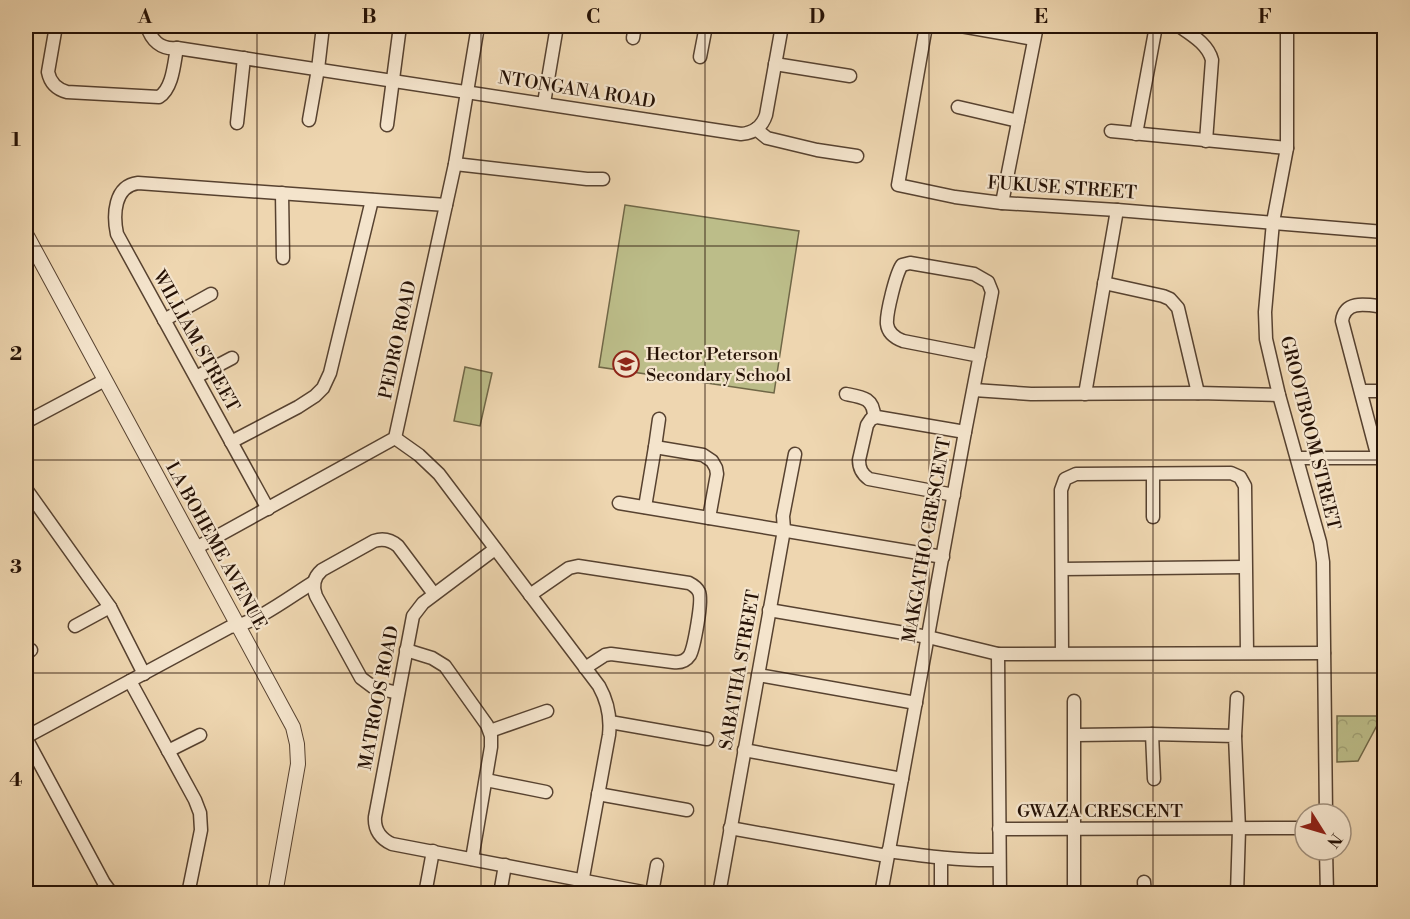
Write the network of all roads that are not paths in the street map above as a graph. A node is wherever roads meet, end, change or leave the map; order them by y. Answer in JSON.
{"nodes":[{"id":1,"x":56,"y":26,"type":"edge"},
{"id":2,"x":147,"y":26,"type":"edge"},
{"id":3,"x":323,"y":26,"type":"edge"},
{"id":4,"x":400,"y":26,"type":"edge"},
{"id":5,"x":478,"y":26,"type":"edge"},
{"id":6,"x":557,"y":26,"type":"edge"},
{"id":7,"x":706,"y":26,"type":"edge"},
{"id":8,"x":780,"y":26,"type":"edge"},
{"id":9,"x":926,"y":26,"type":"edge"},
{"id":10,"x":961,"y":26,"type":"edge"},
{"id":11,"x":1037,"y":26,"type":"edge"},
{"id":12,"x":1156,"y":26,"type":"edge"},
{"id":13,"x":1179,"y":26,"type":"edge"},
{"id":14,"x":1287,"y":26,"type":"edge"},
{"id":15,"x":1034,"y":39,"type":"junction"},
{"id":16,"x":177,"y":48,"type":"junction"},
{"id":17,"x":700,"y":57,"type":"dead end"},
{"id":18,"x":244,"y":58,"type":"junction"},
{"id":19,"x":775,"y":64,"type":"junction"},
{"id":20,"x":318,"y":69,"type":"junction"},
{"id":21,"x":850,"y":76,"type":"dead end"},
{"id":22,"x":392,"y":81,"type":"junction"},
{"id":23,"x":468,"y":92,"type":"junction"},
{"id":24,"x":544,"y":103,"type":"junction"},
{"id":25,"x":958,"y":107,"type":"dead end"},
{"id":26,"x":309,"y":120,"type":"dead end"},
{"id":27,"x":1018,"y":121,"type":"junction"},
{"id":28,"x":237,"y":123,"type":"dead end"},
{"id":29,"x":387,"y":125,"type":"dead end"},
{"id":30,"x":756,"y":129,"type":"junction"},
{"id":31,"x":1111,"y":131,"type":"dead end"},
{"id":32,"x":1136,"y":134,"type":"junction"},
{"id":33,"x":1206,"y":141,"type":"junction"},
{"id":34,"x":1287,"y":148,"type":"junction"},
{"id":35,"x":857,"y":156,"type":"dead end"},
{"id":36,"x":455,"y":164,"type":"junction"},
{"id":37,"x":603,"y":179,"type":"dead end"},
{"id":38,"x":282,"y":193,"type":"junction"},
{"id":39,"x":372,"y":200,"type":"junction"},
{"id":40,"x":1002,"y":203,"type":"junction"},
{"id":41,"x":446,"y":205,"type":"junction"},
{"id":42,"x":1117,"y":210,"type":"junction"},
{"id":43,"x":1273,"y":222,"type":"junction"},
{"id":44,"x":1384,"y":232,"type":"edge"},
{"id":45,"x":26,"y":234,"type":"edge"},
{"id":46,"x":283,"y":258,"type":"dead end"},
{"id":47,"x":1104,"y":283,"type":"junction"},
{"id":48,"x":211,"y":294,"type":"dead end"},
{"id":49,"x":1384,"y":307,"type":"edge"},
{"id":50,"x":164,"y":320,"type":"junction"},
{"id":51,"x":980,"y":356,"type":"junction"},
{"id":52,"x":232,"y":358,"type":"dead end"},
{"id":53,"x":196,"y":377,"type":"junction"},
{"id":54,"x":105,"y":380,"type":"junction"},
{"id":55,"x":974,"y":390,"type":"junction"},
{"id":56,"x":1361,"y":391,"type":"junction"},
{"id":57,"x":1384,"y":391,"type":"edge"},
{"id":58,"x":1198,"y":393,"type":"junction"},
{"id":59,"x":846,"y":394,"type":"dead end"},
{"id":60,"x":1085,"y":394,"type":"junction"},
{"id":61,"x":1279,"y":395,"type":"junction"},
{"id":62,"x":874,"y":417,"type":"junction"},
{"id":63,"x":659,"y":419,"type":"dead end"},
{"id":64,"x":26,"y":422,"type":"edge"},
{"id":65,"x":965,"y":432,"type":"junction"},
{"id":66,"x":395,"y":438,"type":"junction"},
{"id":67,"x":231,"y":442,"type":"junction"},
{"id":68,"x":655,"y":447,"type":"junction"},
{"id":69,"x":795,"y":454,"type":"dead end"},
{"id":70,"x":1297,"y":458,"type":"junction"},
{"id":71,"x":1381,"y":458,"type":"edge"},
{"id":72,"x":1153,"y":474,"type":"junction"},
{"id":73,"x":26,"y":489,"type":"edge"},
{"id":74,"x":954,"y":495,"type":"junction"},
{"id":75,"x":618,"y":503,"type":"dead end"},
{"id":76,"x":645,"y":507,"type":"junction"},
{"id":77,"x":268,"y":509,"type":"junction"},
{"id":78,"x":1153,"y":517,"type":"dead end"},
{"id":79,"x":709,"y":518,"type":"junction"},
{"id":80,"x":784,"y":530,"type":"junction"},
{"id":81,"x":196,"y":548,"type":"junction"},
{"id":82,"x":495,"y":549,"type":"junction"},
{"id":83,"x":943,"y":557,"type":"junction"},
{"id":84,"x":1245,"y":567,"type":"junction"},
{"id":85,"x":1062,"y":569,"type":"junction"},
{"id":86,"x":314,"y":582,"type":"junction"},
{"id":87,"x":434,"y":594,"type":"junction"},
{"id":88,"x":530,"y":595,"type":"junction"},
{"id":89,"x":110,"y":607,"type":"junction"},
{"id":90,"x":769,"y":610,"type":"junction"},
{"id":91,"x":75,"y":626,"type":"dead end"},
{"id":92,"x":239,"y":626,"type":"junction"},
{"id":93,"x":928,"y":637,"type":"junction"},
{"id":94,"x":406,"y":650,"type":"junction"},
{"id":95,"x":1247,"y":652,"type":"junction"},
{"id":96,"x":1062,"y":653,"type":"junction"},
{"id":97,"x":1324,"y":653,"type":"junction"},
{"id":98,"x":998,"y":654,"type":"junction"},
{"id":99,"x":585,"y":668,"type":"junction"},
{"id":100,"x":144,"y":674,"type":"junction"},
{"id":101,"x":758,"y":675,"type":"junction"},
{"id":102,"x":130,"y":681,"type":"junction"},
{"id":103,"x":398,"y":693,"type":"junction"},
{"id":104,"x":1237,"y":698,"type":"dead end"},
{"id":105,"x":1074,"y":701,"type":"dead end"},
{"id":106,"x":916,"y":703,"type":"junction"},
{"id":107,"x":547,"y":711,"type":"dead end"},
{"id":108,"x":610,"y":722,"type":"junction"},
{"id":109,"x":490,"y":731,"type":"junction"},
{"id":110,"x":1152,"y":734,"type":"junction"},
{"id":111,"x":200,"y":735,"type":"dead end"},
{"id":112,"x":1075,"y":735,"type":"junction"},
{"id":113,"x":1235,"y":736,"type":"junction"},
{"id":114,"x":26,"y":738,"type":"edge"},
{"id":115,"x":706,"y":739,"type":"dead end"},
{"id":116,"x":744,"y":750,"type":"junction"},
{"id":117,"x":168,"y":751,"type":"junction"},
{"id":118,"x":902,"y":779,"type":"junction"},
{"id":119,"x":1154,"y":779,"type":"dead end"},
{"id":120,"x":486,"y":780,"type":"junction"},
{"id":121,"x":546,"y":792,"type":"dead end"},
{"id":122,"x":598,"y":794,"type":"junction"},
{"id":123,"x":1326,"y":802,"type":"edge"},
{"id":124,"x":687,"y":810,"type":"dead end"},
{"id":125,"x":730,"y":828,"type":"junction"},
{"id":126,"x":1293,"y":828,"type":"edge"},
{"id":127,"x":1239,"y":829,"type":"junction"},
{"id":128,"x":999,"y":830,"type":"junction"},
{"id":129,"x":1073,"y":830,"type":"junction"},
{"id":130,"x":433,"y":851,"type":"junction"},
{"id":131,"x":888,"y":854,"type":"junction"},
{"id":132,"x":941,"y":858,"type":"junction"},
{"id":133,"x":472,"y":859,"type":"junction"},
{"id":134,"x":999,"y":860,"type":"junction"},
{"id":135,"x":1326,"y":862,"type":"edge"},
{"id":136,"x":505,"y":865,"type":"junction"},
{"id":137,"x":657,"y":865,"type":"dead end"},
{"id":138,"x":583,"y":879,"type":"junction"},
{"id":139,"x":653,"y":893,"type":"edge"},
{"id":140,"x":112,"y":894,"type":"edge"},
{"id":141,"x":188,"y":894,"type":"edge"},
{"id":142,"x":275,"y":894,"type":"edge"},
{"id":143,"x":424,"y":894,"type":"edge"},
{"id":144,"x":500,"y":894,"type":"edge"},
{"id":145,"x":580,"y":894,"type":"edge"},
{"id":146,"x":718,"y":894,"type":"edge"},
{"id":147,"x":881,"y":894,"type":"edge"},
{"id":148,"x":941,"y":894,"type":"edge"},
{"id":149,"x":1000,"y":894,"type":"edge"},
{"id":150,"x":1074,"y":894,"type":"edge"},
{"id":151,"x":1237,"y":894,"type":"edge"},
{"id":152,"x":1327,"y":894,"type":"edge"}],
"edges":[{"from":1,"to":16,"type":"street"},
{"from":2,"to":16,"type":"street","name":"NTONGANA ROAD"},
{"from":3,"to":20,"type":"street"},
{"from":4,"to":22,"type":"street"},
{"from":5,"to":23,"type":"street","name":"PEDRO ROAD"},
{"from":6,"to":24,"type":"street"},
{"from":7,"to":17,"type":"street"},
{"from":8,"to":19,"type":"street"},
{"from":9,"to":40,"type":"street","name":"FUKUSE STREET"},
{"from":10,"to":15,"type":"street"},
{"from":11,"to":15,"type":"street"},
{"from":12,"to":32,"type":"street"},
{"from":13,"to":33,"type":"street"},
{"from":14,"to":34,"type":"street","name":"GROOTBOOM STREET"},
{"from":15,"to":27,"type":"street"},
{"from":16,"to":18,"type":"street","name":"NTONGANA ROAD"},
{"from":18,"to":20,"type":"street","name":"NTONGANA ROAD"},
{"from":18,"to":28,"type":"street"},
{"from":19,"to":21,"type":"street"},
{"from":19,"to":30,"type":"street"},
{"from":20,"to":22,"type":"street","name":"NTONGANA ROAD"},
{"from":20,"to":26,"type":"street"},
{"from":22,"to":23,"type":"street","name":"NTONGANA ROAD"},
{"from":22,"to":29,"type":"street"},
{"from":23,"to":24,"type":"street","name":"NTONGANA ROAD"},
{"from":23,"to":36,"type":"street","name":"PEDRO ROAD"},
{"from":24,"to":30,"type":"street","name":"NTONGANA ROAD"},
{"from":25,"to":27,"type":"street"},
{"from":27,"to":40,"type":"street"},
{"from":30,"to":35,"type":"street"},
{"from":31,"to":32,"type":"street"},
{"from":32,"to":33,"type":"street"},
{"from":33,"to":34,"type":"street"},
{"from":34,"to":43,"type":"street","name":"GROOTBOOM STREET"},
{"from":36,"to":37,"type":"street"},
{"from":36,"to":41,"type":"street","name":"PEDRO ROAD"},
{"from":38,"to":39,"type":"street"},
{"from":38,"to":46,"type":"street"},
{"from":38,"to":50,"type":"street","name":"WILLIAM STREET"},
{"from":39,"to":41,"type":"street"},
{"from":39,"to":67,"type":"street"},
{"from":40,"to":42,"type":"street","name":"FUKUSE STREET"},
{"from":41,"to":66,"type":"street","name":"PEDRO ROAD"},
{"from":42,"to":43,"type":"street","name":"FUKUSE STREET"},
{"from":42,"to":47,"type":"street"},
{"from":43,"to":44,"type":"street","name":"FUKUSE STREET"},
{"from":43,"to":61,"type":"street","name":"GROOTBOOM STREET"},
{"from":45,"to":54,"type":"street","name":"LA BOHEME AVENUE"},
{"from":47,"to":58,"type":"street"},
{"from":47,"to":60,"type":"street"},
{"from":48,"to":50,"type":"street"},
{"from":49,"to":56,"type":"street"},
{"from":50,"to":53,"type":"street","name":"WILLIAM STREET"},
{"from":51,"to":51,"type":"street","name":"MAKGATHO CRESCENT"},
{"from":51,"to":55,"type":"street","name":"MAKGATHO CRESCENT"},
{"from":52,"to":53,"type":"street"},
{"from":53,"to":67,"type":"street","name":"WILLIAM STREET"},
{"from":54,"to":64,"type":"street"},
{"from":54,"to":81,"type":"street","name":"LA BOHEME AVENUE"},
{"from":55,"to":60,"type":"street"},
{"from":55,"to":65,"type":"street","name":"MAKGATHO CRESCENT"},
{"from":56,"to":57,"type":"street"},
{"from":56,"to":71,"type":"street"},
{"from":58,"to":60,"type":"street"},
{"from":58,"to":61,"type":"street"},
{"from":59,"to":62,"type":"street"},
{"from":61,"to":70,"type":"street","name":"GROOTBOOM STREET"},
{"from":62,"to":65,"type":"street"},
{"from":62,"to":74,"type":"street"},
{"from":63,"to":68,"type":"street"},
{"from":65,"to":74,"type":"street","name":"MAKGATHO CRESCENT"},
{"from":66,"to":77,"type":"street"},
{"from":66,"to":82,"type":"street"},
{"from":67,"to":77,"type":"street","name":"WILLIAM STREET"},
{"from":68,"to":76,"type":"street"},
{"from":68,"to":79,"type":"street"},
{"from":69,"to":80,"type":"street","name":"SABATHA STREET"},
{"from":70,"to":71,"type":"street"},
{"from":70,"to":97,"type":"street","name":"GROOTBOOM STREET"},
{"from":72,"to":78,"type":"street"},
{"from":72,"to":84,"type":"street"},
{"from":72,"to":85,"type":"street"},
{"from":73,"to":89,"type":"street"},
{"from":74,"to":83,"type":"street","name":"MAKGATHO CRESCENT"},
{"from":75,"to":76,"type":"street"},
{"from":76,"to":79,"type":"street"},
{"from":77,"to":81,"type":"street"},
{"from":79,"to":80,"type":"street"},
{"from":80,"to":83,"type":"street"},
{"from":80,"to":90,"type":"street","name":"SABATHA STREET"},
{"from":81,"to":92,"type":"street","name":"LA BOHEME AVENUE"},
{"from":82,"to":87,"type":"street","name":"MATROOS ROAD"},
{"from":82,"to":88,"type":"street"},
{"from":83,"to":93,"type":"street","name":"MAKGATHO CRESCENT"},
{"from":84,"to":85,"type":"street"},
{"from":84,"to":95,"type":"street"},
{"from":85,"to":96,"type":"street"},
{"from":86,"to":87,"type":"street"},
{"from":86,"to":92,"type":"street"},
{"from":86,"to":103,"type":"street"},
{"from":87,"to":94,"type":"street","name":"MATROOS ROAD"},
{"from":88,"to":99,"type":"street"},
{"from":88,"to":99,"type":"street"},
{"from":89,"to":91,"type":"street"},
{"from":89,"to":100,"type":"street"},
{"from":90,"to":93,"type":"street"},
{"from":90,"to":101,"type":"street","name":"SABATHA STREET"},
{"from":92,"to":100,"type":"street"},
{"from":92,"to":142,"type":"street","name":"LA BOHEME AVENUE"},
{"from":93,"to":98,"type":"street"},
{"from":93,"to":106,"type":"street","name":"MAKGATHO CRESCENT"},
{"from":94,"to":103,"type":"street","name":"MATROOS ROAD"},
{"from":94,"to":109,"type":"street"},
{"from":95,"to":96,"type":"street"},
{"from":95,"to":97,"type":"street"},
{"from":96,"to":98,"type":"street"},
{"from":97,"to":123,"type":"street","name":"GROOTBOOM STREET"},
{"from":98,"to":128,"type":"street","name":"GWAZA CRESCENT"},
{"from":99,"to":108,"type":"street"},
{"from":100,"to":102,"type":"street"},
{"from":101,"to":106,"type":"street"},
{"from":101,"to":116,"type":"street","name":"SABATHA STREET"},
{"from":102,"to":114,"type":"street"},
{"from":102,"to":117,"type":"street"},
{"from":103,"to":130,"type":"street","name":"MATROOS ROAD"},
{"from":104,"to":113,"type":"street"},
{"from":105,"to":112,"type":"street"},
{"from":106,"to":118,"type":"street","name":"MAKGATHO CRESCENT"},
{"from":107,"to":109,"type":"street"},
{"from":108,"to":115,"type":"street"},
{"from":108,"to":122,"type":"street"},
{"from":109,"to":120,"type":"street"},
{"from":110,"to":112,"type":"street"},
{"from":110,"to":113,"type":"street"},
{"from":110,"to":119,"type":"street"},
{"from":111,"to":117,"type":"street"},
{"from":112,"to":129,"type":"street"},
{"from":113,"to":127,"type":"street"},
{"from":114,"to":140,"type":"street"},
{"from":116,"to":118,"type":"street"},
{"from":116,"to":125,"type":"street","name":"SABATHA STREET"},
{"from":117,"to":141,"type":"street"},
{"from":118,"to":131,"type":"street","name":"MAKGATHO CRESCENT"},
{"from":120,"to":121,"type":"street"},
{"from":120,"to":133,"type":"street"},
{"from":122,"to":124,"type":"street"},
{"from":122,"to":138,"type":"street"},
{"from":125,"to":131,"type":"street"},
{"from":125,"to":146,"type":"street","name":"SABATHA STREET"},
{"from":126,"to":127,"type":"street","name":"GWAZA CRESCENT"},
{"from":127,"to":129,"type":"street","name":"GWAZA CRESCENT"},
{"from":127,"to":151,"type":"street"},
{"from":128,"to":129,"type":"street","name":"GWAZA CRESCENT"},
{"from":128,"to":134,"type":"street"},
{"from":129,"to":150,"type":"street"},
{"from":130,"to":133,"type":"street","name":"MATROOS ROAD"},
{"from":130,"to":143,"type":"street"},
{"from":131,"to":132,"type":"street"},
{"from":131,"to":147,"type":"street","name":"MAKGATHO CRESCENT"},
{"from":132,"to":134,"type":"street"},
{"from":132,"to":148,"type":"street"},
{"from":133,"to":136,"type":"street","name":"MATROOS ROAD"},
{"from":134,"to":149,"type":"street"},
{"from":135,"to":152,"type":"street"},
{"from":136,"to":138,"type":"street","name":"MATROOS ROAD"},
{"from":136,"to":144,"type":"street"},
{"from":137,"to":139,"type":"street"},
{"from":138,"to":139,"type":"street"},
{"from":138,"to":145,"type":"street"}]}
